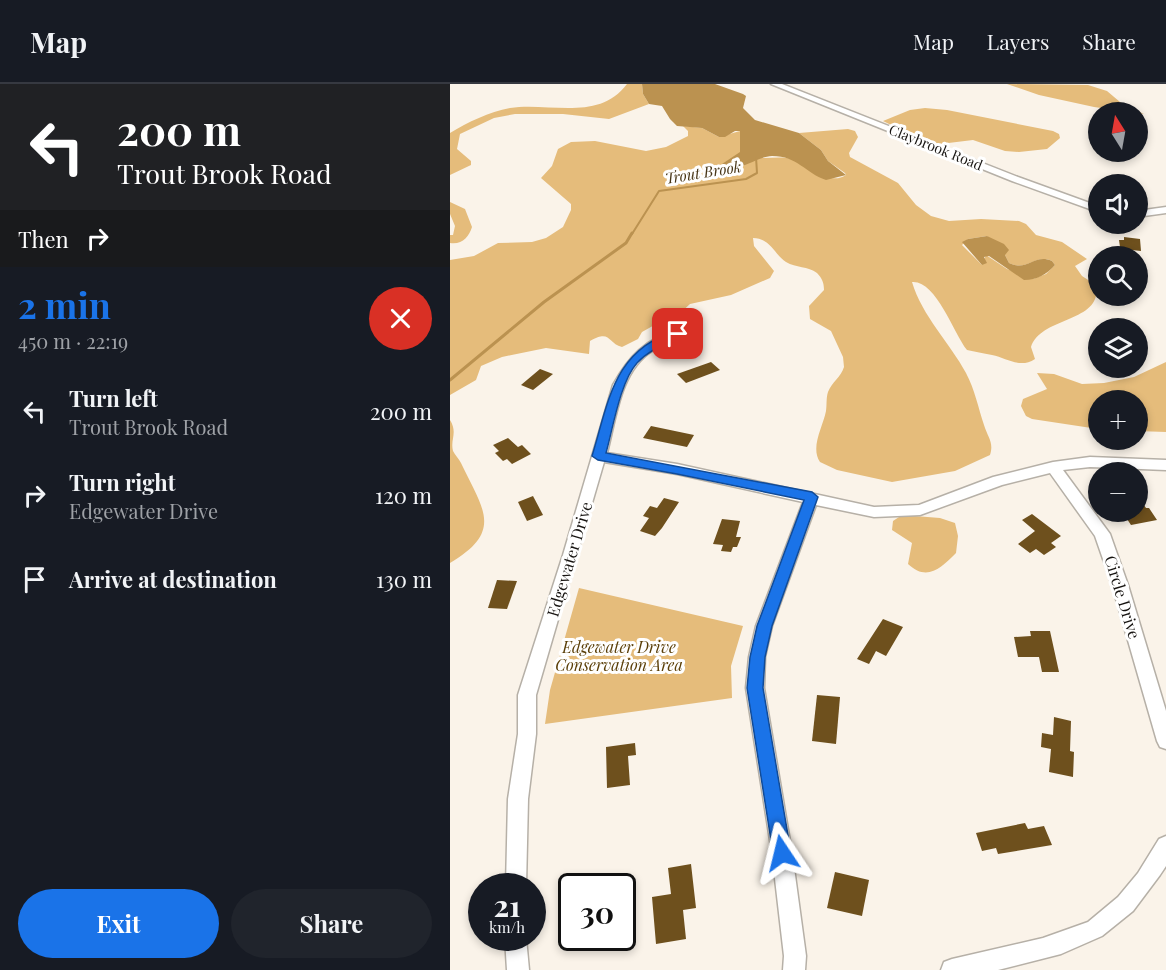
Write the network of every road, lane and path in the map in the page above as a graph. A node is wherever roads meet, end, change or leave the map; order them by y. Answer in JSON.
{"nodes":[{"id":1,"x":775,"y":84,"type":"edge"},
{"id":2,"x":1088,"y":205,"type":"edge"},
{"id":3,"x":1166,"y":210,"type":"edge"},
{"id":4,"x":1148,"y":212,"type":"edge"},
{"id":5,"x":678,"y":334,"type":"dead end"},
{"id":6,"x":598,"y":456,"type":"junction"},
{"id":7,"x":1166,"y":465,"type":"edge"},
{"id":8,"x":1053,"y":466,"type":"junction"},
{"id":9,"x":812,"y":497,"type":"junction"},
{"id":10,"x":1166,"y":741,"type":"edge"},
{"id":11,"x":1166,"y":846,"type":"edge"},
{"id":12,"x":516,"y":873,"type":"edge"},
{"id":13,"x":517,"y":951,"type":"edge"},
{"id":14,"x":518,"y":970,"type":"edge"},
{"id":15,"x":794,"y":970,"type":"edge"},
{"id":16,"x":952,"y":970,"type":"edge"}],
"edges":[{"from":1,"to":2,"type":"street","name":"Claybrook Road"},
{"from":3,"to":4,"type":"street"},
{"from":5,"to":6,"type":"street","name":"Edgewater Drive"},
{"from":6,"to":9,"type":"street"},
{"from":6,"to":12,"type":"street","name":"Edgewater Drive"},
{"from":7,"to":8,"type":"street"},
{"from":8,"to":9,"type":"street"},
{"from":8,"to":10,"type":"street","name":"Circle Drive"},
{"from":9,"to":15,"type":"street"},
{"from":11,"to":16,"type":"street"},
{"from":13,"to":14,"type":"street"}]}
